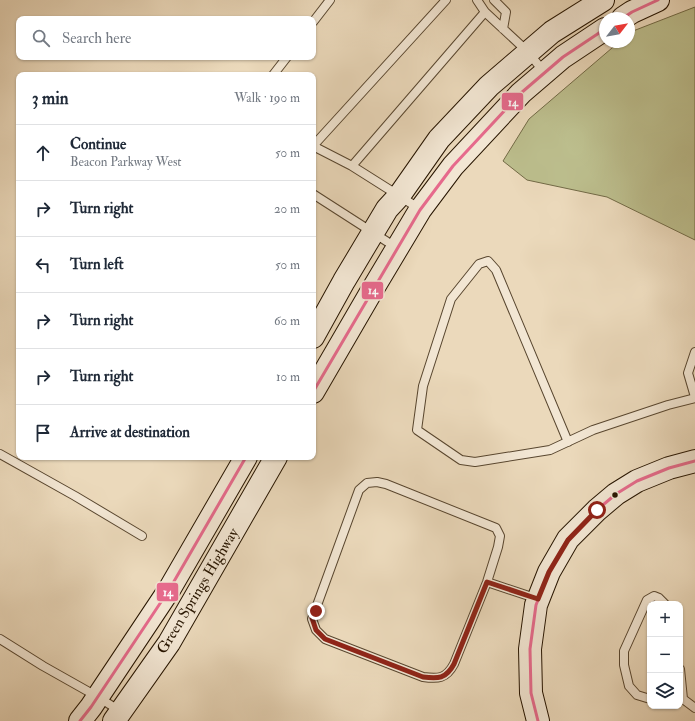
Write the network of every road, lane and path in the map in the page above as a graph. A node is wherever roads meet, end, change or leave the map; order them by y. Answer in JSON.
{"nodes":[{"id":1,"x":330,"y":0,"type":"edge"},
{"id":2,"x":446,"y":0,"type":"edge"},
{"id":3,"x":477,"y":0,"type":"edge"},
{"id":4,"x":494,"y":0,"type":"edge"},
{"id":5,"x":603,"y":0,"type":"edge"},
{"id":6,"x":658,"y":0,"type":"edge"},
{"id":7,"x":485,"y":12,"type":"junction"},
{"id":8,"x":634,"y":12,"type":"edge"},
{"id":9,"x":316,"y":18,"type":"edge"},
{"id":10,"x":503,"y":29,"type":"junction"},
{"id":11,"x":599,"y":33,"type":"edge"},
{"id":12,"x":528,"y":52,"type":"junction"},
{"id":13,"x":284,"y":60,"type":"edge"},
{"id":14,"x":275,"y":72,"type":"edge"},
{"id":15,"x":545,"y":73,"type":"junction"},
{"id":16,"x":316,"y":143,"type":"edge"},
{"id":17,"x":316,"y":148,"type":"edge"},
{"id":18,"x":352,"y":166,"type":"junction"},
{"id":19,"x":316,"y":196,"type":"edge"},
{"id":20,"x":399,"y":196,"type":"junction"},
{"id":21,"x":420,"y":210,"type":"junction"},
{"id":22,"x":374,"y":232,"type":"junction"},
{"id":23,"x":398,"y":248,"type":"junction"},
{"id":24,"x":316,"y":332,"type":"edge"},
{"id":25,"x":695,"y":352,"type":"edge"},
{"id":26,"x":316,"y":387,"type":"edge"},
{"id":27,"x":695,"y":397,"type":"edge"},
{"id":28,"x":568,"y":442,"type":"junction"},
{"id":29,"x":0,"y":454,"type":"edge"},
{"id":30,"x":244,"y":460,"type":"edge"},
{"id":31,"x":274,"y":460,"type":"edge"},
{"id":32,"x":695,"y":461,"type":"edge"},
{"id":33,"x":142,"y":536,"type":"dead end"},
{"id":34,"x":487,"y":582,"type":"junction"},
{"id":35,"x":538,"y":599,"type":"junction"},
{"id":36,"x":662,"y":601,"type":"edge"},
{"id":37,"x":0,"y":639,"type":"edge"},
{"id":38,"x":98,"y":696,"type":"junction"},
{"id":39,"x":647,"y":698,"type":"edge"},
{"id":40,"x":683,"y":700,"type":"edge"},
{"id":41,"x":695,"y":708,"type":"edge"},
{"id":42,"x":117,"y":716,"type":"edge"},
{"id":43,"x":80,"y":721,"type":"edge"},
{"id":44,"x":538,"y":721,"type":"edge"}],
"edges":[{"from":1,"to":9,"type":"lane"},
{"from":2,"to":16,"type":"lane"},
{"from":3,"to":7,"type":"lane"},
{"from":4,"to":10,"type":"lane"},
{"from":5,"to":12,"type":"main road"},
{"from":6,"to":8,"type":"main road"},
{"from":7,"to":10,"type":"lane"},
{"from":7,"to":18,"type":"lane"},
{"from":10,"to":12,"type":"lane"},
{"from":11,"to":15,"type":"main road"},
{"from":12,"to":15,"type":"lane"},
{"from":12,"to":20,"type":"main road"},
{"from":13,"to":14,"type":"lane"},
{"from":15,"to":21,"type":"main road"},
{"from":17,"to":18,"type":"lane"},
{"from":18,"to":20,"type":"lane"},
{"from":19,"to":22,"type":"lane"},
{"from":20,"to":21,"type":"lane"},
{"from":20,"to":22,"type":"main road"},
{"from":21,"to":23,"type":"main road"},
{"from":22,"to":23,"type":"lane"},
{"from":22,"to":24,"type":"main road"},
{"from":23,"to":26,"type":"main road"},
{"from":25,"to":27,"type":"lane"},
{"from":27,"to":28,"type":"lane"},
{"from":28,"to":28,"type":"lane"},
{"from":29,"to":33,"type":"lane"},
{"from":30,"to":38,"type":"main road","name":"Green Springs Highway"},
{"from":31,"to":42,"type":"main road","name":"Green Springs Highway"},
{"from":32,"to":35,"type":"main road"},
{"from":34,"to":34,"type":"lane"},
{"from":34,"to":35,"type":"lane"},
{"from":35,"to":44,"type":"main road"},
{"from":36,"to":39,"type":"lane"},
{"from":37,"to":38,"type":"lane"},
{"from":38,"to":42,"type":"lane"},
{"from":38,"to":43,"type":"main road","name":"Green Springs Highway"},
{"from":40,"to":41,"type":"lane"}]}
